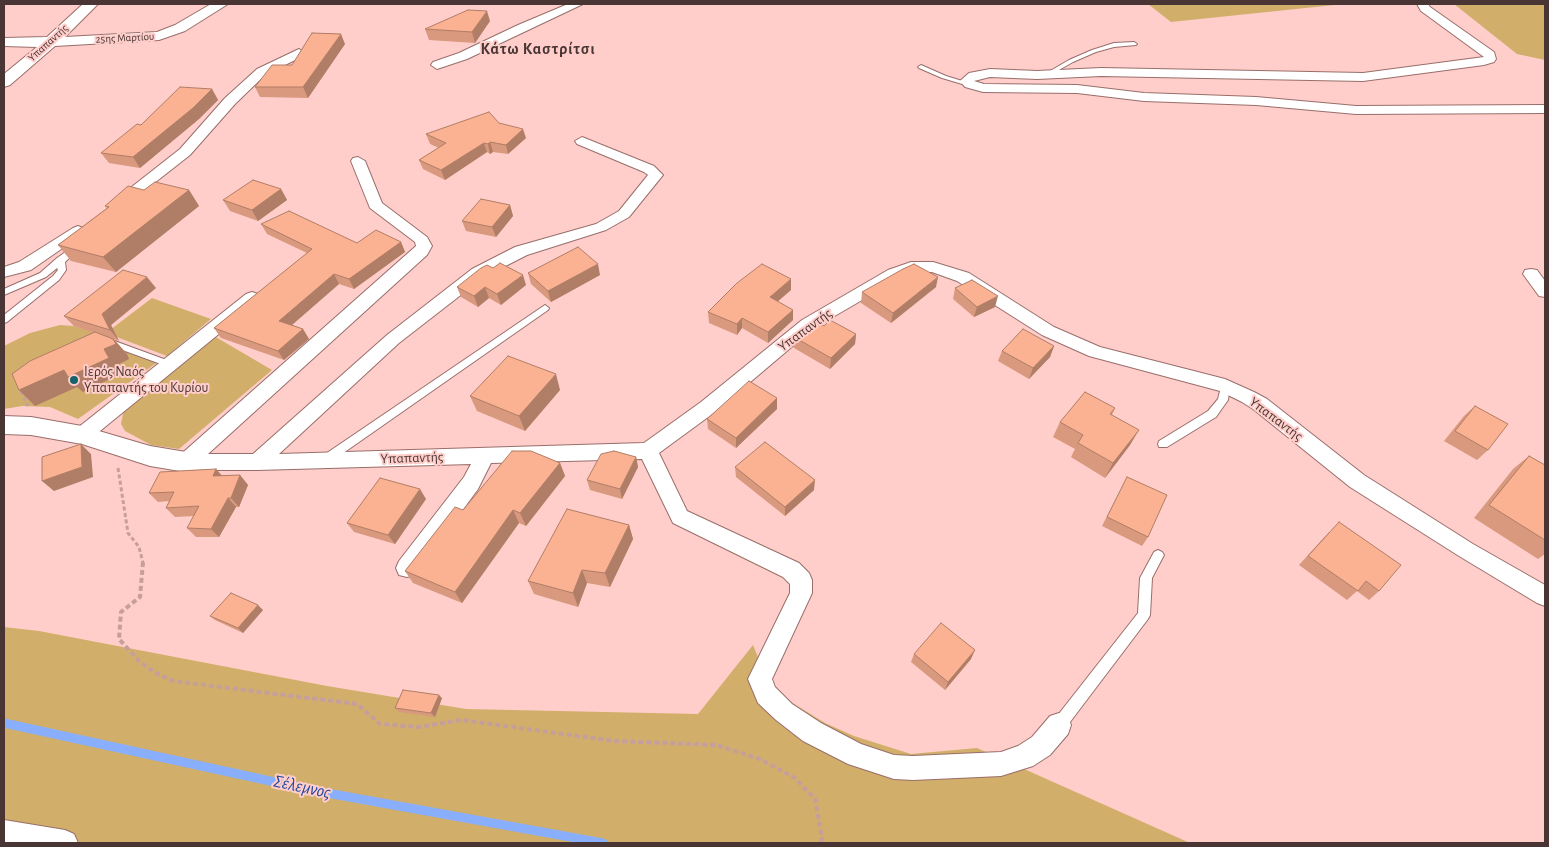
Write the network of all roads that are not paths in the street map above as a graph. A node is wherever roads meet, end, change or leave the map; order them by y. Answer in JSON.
{"nodes":[{"id":1,"x":91,"y":4,"type":"edge"},
{"id":2,"x":221,"y":4,"type":"edge"},
{"id":3,"x":577,"y":4,"type":"edge"},
{"id":4,"x":1423,"y":4,"type":"edge"},
{"id":5,"x":4,"y":42,"type":"edge"},
{"id":6,"x":51,"y":42,"type":"junction"},
{"id":7,"x":1134,"y":44,"type":"dead end"},
{"id":8,"x":299,"y":53,"type":"edge"},
{"id":9,"x":437,"y":65,"type":"dead end"},
{"id":10,"x":921,"y":67,"type":"dead end"},
{"id":11,"x":1048,"y":74,"type":"junction"},
{"id":12,"x":4,"y":82,"type":"edge"},
{"id":13,"x":969,"y":84,"type":"junction"},
{"id":14,"x":1545,"y":109,"type":"edge"},
{"id":15,"x":582,"y":140,"type":"dead end"},
{"id":16,"x":358,"y":161,"type":"dead end"},
{"id":17,"x":116,"y":210,"type":"edge"},
{"id":18,"x":89,"y":224,"type":"edge"},
{"id":19,"x":83,"y":242,"type":"edge"},
{"id":20,"x":60,"y":260,"type":"junction"},
{"id":21,"x":4,"y":272,"type":"edge"},
{"id":22,"x":1532,"y":274,"type":"dead end"},
{"id":23,"x":265,"y":287,"type":"edge"},
{"id":24,"x":4,"y":292,"type":"edge"},
{"id":25,"x":1545,"y":292,"type":"edge"},
{"id":26,"x":545,"y":308,"type":"dead end"},
{"id":27,"x":4,"y":320,"type":"edge"},
{"id":28,"x":100,"y":339,"type":"edge"},
{"id":29,"x":169,"y":364,"type":"junction"},
{"id":30,"x":1225,"y":386,"type":"junction"},
{"id":31,"x":4,"y":426,"type":"edge"},
{"id":32,"x":82,"y":435,"type":"junction"},
{"id":33,"x":1163,"y":444,"type":"dead end"},
{"id":34,"x":648,"y":451,"type":"junction"},
{"id":35,"x":485,"y":456,"type":"junction"},
{"id":36,"x":324,"y":460,"type":"junction"},
{"id":37,"x":186,"y":462,"type":"junction"},
{"id":38,"x":256,"y":462,"type":"junction"},
{"id":39,"x":1158,"y":555,"type":"dead end"},
{"id":40,"x":407,"y":568,"type":"edge"},
{"id":41,"x":1545,"y":596,"type":"edge"},
{"id":42,"x":1059,"y":725,"type":"joint"},
{"id":43,"x":4,"y":833,"type":"edge"},
{"id":44,"x":65,"y":843,"type":"edge"}],
"edges":[{"from":1,"to":6,"type":"street","name":"Υπαπαντής"},
{"from":2,"to":6,"type":"street","name":"25ης Μαρτίου"},
{"from":3,"to":9,"type":"street"},
{"from":4,"to":11,"type":"street"},
{"from":5,"to":6,"type":"street","name":"25ης Μαρτίου"},
{"from":6,"to":12,"type":"street","name":"Υπαπαντής"},
{"from":7,"to":11,"type":"lane"},
{"from":8,"to":17,"type":"street"},
{"from":10,"to":13,"type":"lane"},
{"from":11,"to":13,"type":"street"},
{"from":13,"to":14,"type":"street"},
{"from":15,"to":38,"type":"street"},
{"from":16,"to":37,"type":"street"},
{"from":18,"to":21,"type":"street"},
{"from":19,"to":20,"type":"lane"},
{"from":20,"to":24,"type":"lane"},
{"from":20,"to":27,"type":"lane"},
{"from":22,"to":25,"type":"street"},
{"from":23,"to":29,"type":"street"},
{"from":26,"to":36,"type":"lane"},
{"from":28,"to":29,"type":"lane"},
{"from":29,"to":32,"type":"street"},
{"from":30,"to":33,"type":"lane"},
{"from":30,"to":34,"type":"street","name":"Υπαπαντής"},
{"from":30,"to":41,"type":"street","name":"Υπαπαντής"},
{"from":31,"to":32,"type":"street","name":"Υπαπαντής"},
{"from":32,"to":37,"type":"street","name":"Υπαπαντής"},
{"from":34,"to":35,"type":"street","name":"Υπαπαντής"},
{"from":34,"to":42,"type":"street"},
{"from":35,"to":36,"type":"street","name":"Υπαπαντής"},
{"from":35,"to":40,"type":"street"},
{"from":36,"to":38,"type":"street","name":"Υπαπαντής"},
{"from":37,"to":38,"type":"street","name":"Υπαπαντής"},
{"from":39,"to":42,"type":"lane"},
{"from":43,"to":44,"type":"street"}]}
